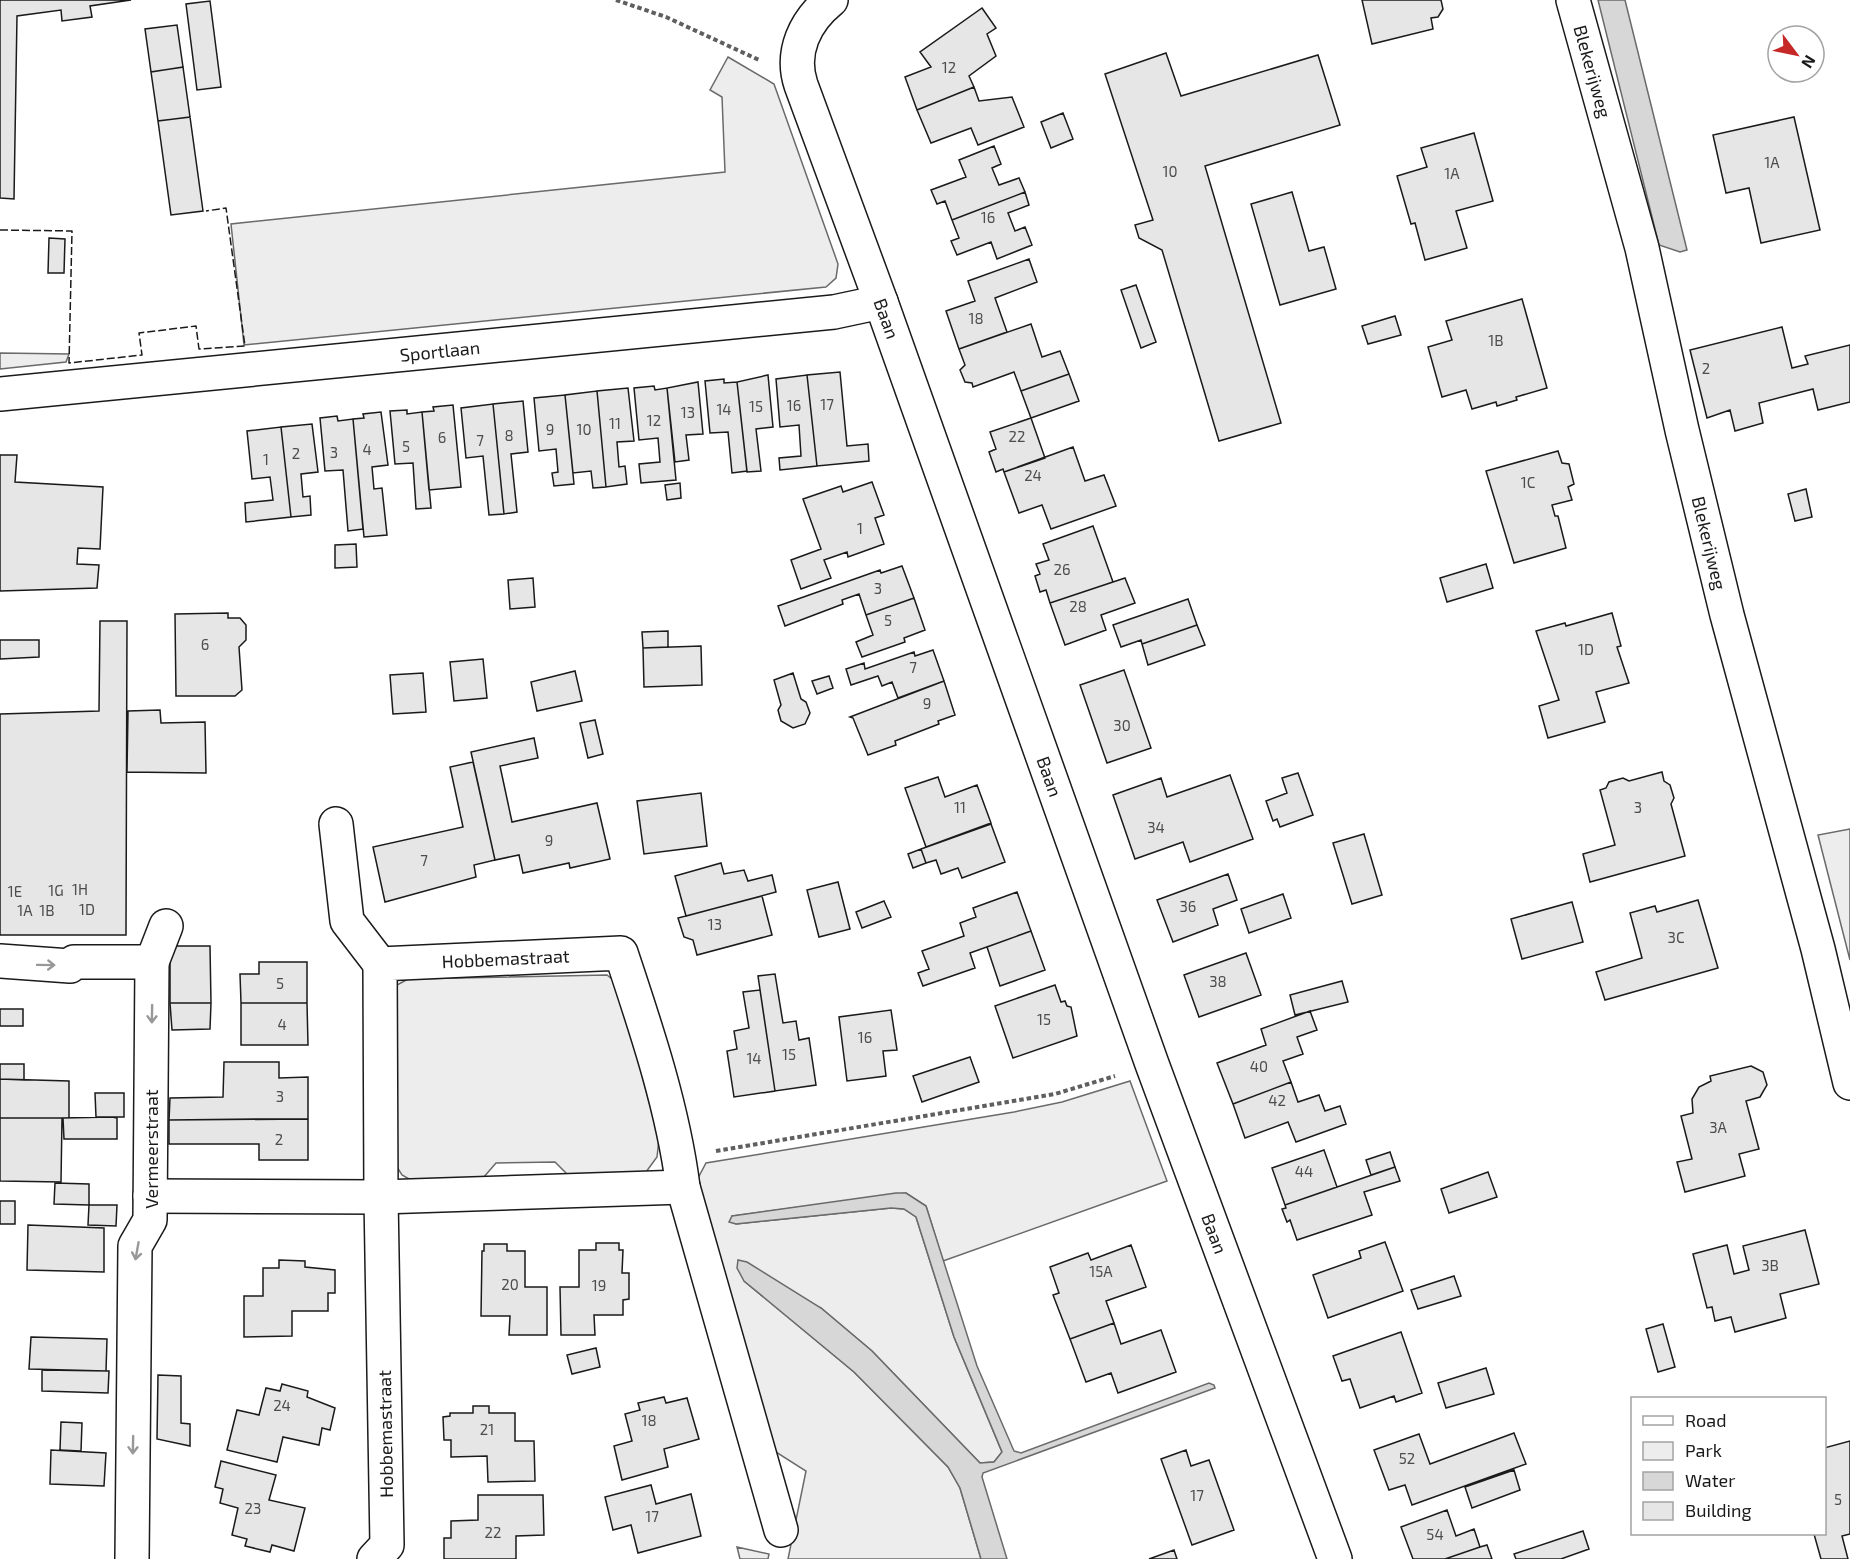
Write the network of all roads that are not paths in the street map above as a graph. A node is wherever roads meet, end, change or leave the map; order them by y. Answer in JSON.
{"nodes":[{"id":1,"x":831,"y":0,"type":"edge"},
{"id":2,"x":1573,"y":0,"type":"edge"},
{"id":3,"x":881,"y":302,"type":"junction"},
{"id":4,"x":0,"y":394,"type":"edge"},
{"id":5,"x":336,"y":824,"type":"dead end"},
{"id":6,"x":166,"y":926,"type":"dead end"},
{"id":7,"x":0,"y":961,"type":"edge"},
{"id":8,"x":152,"y":962,"type":"junction"},
{"id":9,"x":380,"y":964,"type":"junction"},
{"id":10,"x":1850,"y":1083,"type":"edge"},
{"id":11,"x":681,"y":1172,"type":"junction"},
{"id":12,"x":150,"y":1196,"type":"junction"},
{"id":13,"x":381,"y":1197,"type":"junction"},
{"id":14,"x":781,"y":1530,"type":"dead end"},
{"id":15,"x":132,"y":1559,"type":"edge"},
{"id":16,"x":375,"y":1559,"type":"edge"},
{"id":17,"x":1335,"y":1559,"type":"edge"}],
"edges":[{"from":1,"to":3,"type":"street","name":"Baan"},
{"from":2,"to":10,"type":"street","name":"Blekerijweg"},
{"from":3,"to":4,"type":"street","name":"Sportlaan"},
{"from":3,"to":17,"type":"street","name":"Baan"},
{"from":5,"to":9,"type":"street"},
{"from":6,"to":8,"type":"street"},
{"from":7,"to":8,"type":"street","one_way":true},
{"from":8,"to":12,"type":"street","name":"Vermeerstraat","one_way":true},
{"from":9,"to":11,"type":"street","name":"Hobbemastraat"},
{"from":9,"to":13,"type":"street","name":"Hobbemastraat"},
{"from":11,"to":13,"type":"street"},
{"from":11,"to":14,"type":"street","name":"Hobbemastraat"},
{"from":12,"to":13,"type":"street"},
{"from":12,"to":15,"type":"street","name":"Vermeerstraat","one_way":true},
{"from":13,"to":16,"type":"street","name":"Hobbemastraat"}]}
